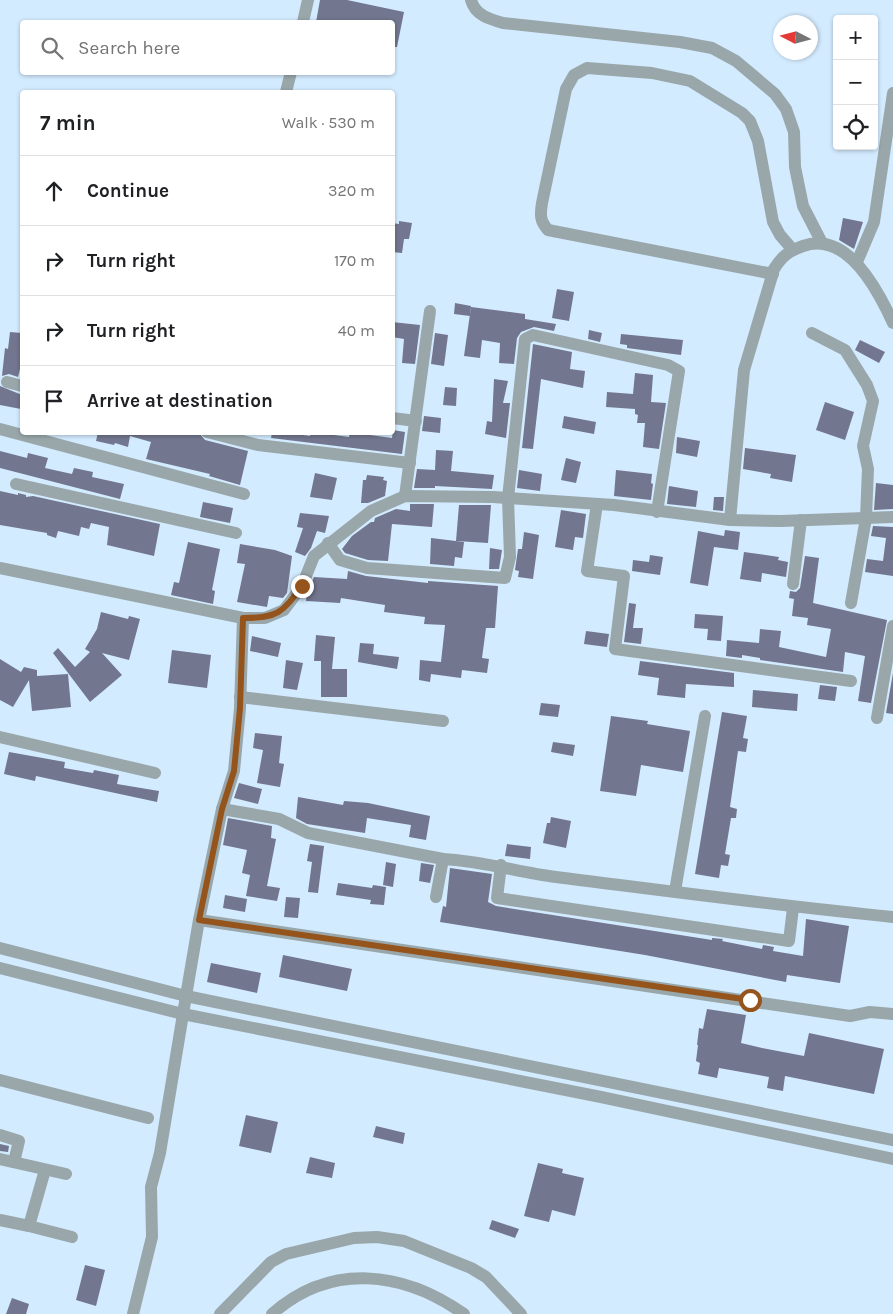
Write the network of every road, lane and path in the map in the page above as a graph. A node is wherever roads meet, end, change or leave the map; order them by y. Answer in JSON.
{"nodes":[{"id":1,"x":308,"y":0,"type":"edge"},
{"id":2,"x":471,"y":0,"type":"edge"},
{"id":3,"x":303,"y":20,"type":"edge"},
{"id":4,"x":290,"y":75,"type":"edge"},
{"id":5,"x":286,"y":90,"type":"edge"},
{"id":6,"x":893,"y":93,"type":"edge"},
{"id":7,"x":822,"y":243,"type":"junction"},
{"id":8,"x":793,"y":250,"type":"junction"},
{"id":9,"x":857,"y":262,"type":"junction"},
{"id":10,"x":773,"y":274,"type":"junction"},
{"id":11,"x":430,"y":311,"type":"dead end"},
{"id":12,"x":893,"y":323,"type":"edge"},
{"id":13,"x":812,"y":333,"type":"dead end"},
{"id":14,"x":7,"y":382,"type":"dead end"},
{"id":15,"x":20,"y":385,"type":"edge"},
{"id":16,"x":395,"y":418,"type":"edge"},
{"id":17,"x":416,"y":421,"type":"junction"},
{"id":18,"x":0,"y":429,"type":"edge"},
{"id":19,"x":20,"y":434,"type":"edge"},
{"id":20,"x":23,"y":435,"type":"edge"},
{"id":21,"x":233,"y":435,"type":"edge"},
{"id":22,"x":259,"y":438,"type":"edge"},
{"id":23,"x":410,"y":463,"type":"junction"},
{"id":24,"x":16,"y":484,"type":"dead end"},
{"id":25,"x":244,"y":494,"type":"dead end"},
{"id":26,"x":405,"y":496,"type":"junction"},
{"id":27,"x":508,"y":498,"type":"junction"},
{"id":28,"x":596,"y":504,"type":"junction"},
{"id":29,"x":657,"y":512,"type":"junction"},
{"id":30,"x":893,"y":517,"type":"edge"},
{"id":31,"x":866,"y":518,"type":"junction"},
{"id":32,"x":730,"y":520,"type":"junction"},
{"id":33,"x":801,"y":520,"type":"junction"},
{"id":34,"x":236,"y":533,"type":"dead end"},
{"id":35,"x":328,"y":543,"type":"junction"},
{"id":36,"x":0,"y":568,"type":"edge"},
{"id":37,"x":792,"y":584,"type":"dead end"},
{"id":38,"x":851,"y":603,"type":"dead end"},
{"id":39,"x":243,"y":618,"type":"junction"},
{"id":40,"x":893,"y":626,"type":"edge"},
{"id":41,"x":851,"y":681,"type":"dead end"},
{"id":42,"x":240,"y":697,"type":"junction"},
{"id":43,"x":705,"y":716,"type":"dead end"},
{"id":44,"x":876,"y":718,"type":"dead end"},
{"id":45,"x":443,"y":721,"type":"dead end"},
{"id":46,"x":0,"y":737,"type":"edge"},
{"id":47,"x":154,"y":773,"type":"dead end"},
{"id":48,"x":222,"y":809,"type":"junction"},
{"id":49,"x":444,"y":859,"type":"junction"},
{"id":50,"x":501,"y":865,"type":"junction"},
{"id":51,"x":676,"y":891,"type":"junction"},
{"id":52,"x":436,"y":897,"type":"dead end"},
{"id":53,"x":793,"y":908,"type":"junction"},
{"id":54,"x":893,"y":917,"type":"edge"},
{"id":55,"x":199,"y":920,"type":"junction"},
{"id":56,"x":0,"y":948,"type":"edge"},
{"id":57,"x":0,"y":968,"type":"edge"},
{"id":58,"x":186,"y":996,"type":"junction"},
{"id":59,"x":183,"y":1014,"type":"junction"},
{"id":60,"x":893,"y":1014,"type":"edge"},
{"id":61,"x":0,"y":1080,"type":"edge"},
{"id":62,"x":148,"y":1118,"type":"dead end"},
{"id":63,"x":0,"y":1135,"type":"edge"},
{"id":64,"x":893,"y":1140,"type":"edge"},
{"id":65,"x":0,"y":1159,"type":"edge"},
{"id":66,"x":893,"y":1159,"type":"edge"},
{"id":67,"x":14,"y":1162,"type":"junction"},
{"id":68,"x":45,"y":1170,"type":"junction"},
{"id":69,"x":66,"y":1174,"type":"dead end"},
{"id":70,"x":0,"y":1220,"type":"edge"},
{"id":71,"x":29,"y":1226,"type":"junction"},
{"id":72,"x":72,"y":1237,"type":"dead end"},
{"id":73,"x":133,"y":1314,"type":"edge"},
{"id":74,"x":220,"y":1314,"type":"edge"},
{"id":75,"x":272,"y":1314,"type":"edge"},
{"id":76,"x":464,"y":1314,"type":"edge"},
{"id":77,"x":521,"y":1314,"type":"edge"}],
"edges":[{"from":1,"to":3,"type":"street"},
{"from":2,"to":7,"type":"street"},
{"from":4,"to":5,"type":"street"},
{"from":6,"to":9,"type":"street"},
{"from":7,"to":8,"type":"street"},
{"from":7,"to":9,"type":"street"},
{"from":8,"to":10,"type":"street"},
{"from":8,"to":10,"type":"street"},
{"from":9,"to":12,"type":"street"},
{"from":10,"to":32,"type":"street"},
{"from":11,"to":17,"type":"street"},
{"from":13,"to":31,"type":"street"},
{"from":14,"to":15,"type":"street"},
{"from":16,"to":17,"type":"street"},
{"from":17,"to":23,"type":"street"},
{"from":18,"to":19,"type":"street"},
{"from":20,"to":25,"type":"street"},
{"from":21,"to":22,"type":"street"},
{"from":22,"to":23,"type":"street"},
{"from":23,"to":26,"type":"street"},
{"from":24,"to":34,"type":"street"},
{"from":26,"to":27,"type":"street"},
{"from":26,"to":35,"type":"street"},
{"from":27,"to":28,"type":"street"},
{"from":27,"to":29,"type":"street"},
{"from":27,"to":35,"type":"street"},
{"from":28,"to":29,"type":"street"},
{"from":28,"to":41,"type":"street"},
{"from":29,"to":32,"type":"street"},
{"from":30,"to":31,"type":"street"},
{"from":31,"to":33,"type":"street"},
{"from":31,"to":38,"type":"street"},
{"from":32,"to":33,"type":"street"},
{"from":33,"to":37,"type":"street"},
{"from":35,"to":39,"type":"street"},
{"from":36,"to":39,"type":"street"},
{"from":39,"to":42,"type":"street"},
{"from":40,"to":44,"type":"street"},
{"from":42,"to":45,"type":"street"},
{"from":42,"to":48,"type":"street"},
{"from":43,"to":51,"type":"street"},
{"from":46,"to":47,"type":"street"},
{"from":48,"to":49,"type":"street"},
{"from":48,"to":55,"type":"street"},
{"from":49,"to":50,"type":"street"},
{"from":49,"to":52,"type":"street"},
{"from":50,"to":51,"type":"street"},
{"from":50,"to":53,"type":"street"},
{"from":51,"to":53,"type":"street"},
{"from":53,"to":54,"type":"street"},
{"from":55,"to":58,"type":"street"},
{"from":55,"to":60,"type":"street"},
{"from":56,"to":58,"type":"street"},
{"from":57,"to":59,"type":"street"},
{"from":58,"to":59,"type":"street"},
{"from":58,"to":64,"type":"street"},
{"from":59,"to":66,"type":"street"},
{"from":59,"to":73,"type":"street"},
{"from":61,"to":62,"type":"street"},
{"from":63,"to":67,"type":"street"},
{"from":65,"to":67,"type":"street"},
{"from":67,"to":68,"type":"street"},
{"from":68,"to":69,"type":"street"},
{"from":68,"to":71,"type":"street"},
{"from":70,"to":71,"type":"street"},
{"from":71,"to":72,"type":"street"},
{"from":74,"to":77,"type":"street"},
{"from":75,"to":76,"type":"street"}]}
